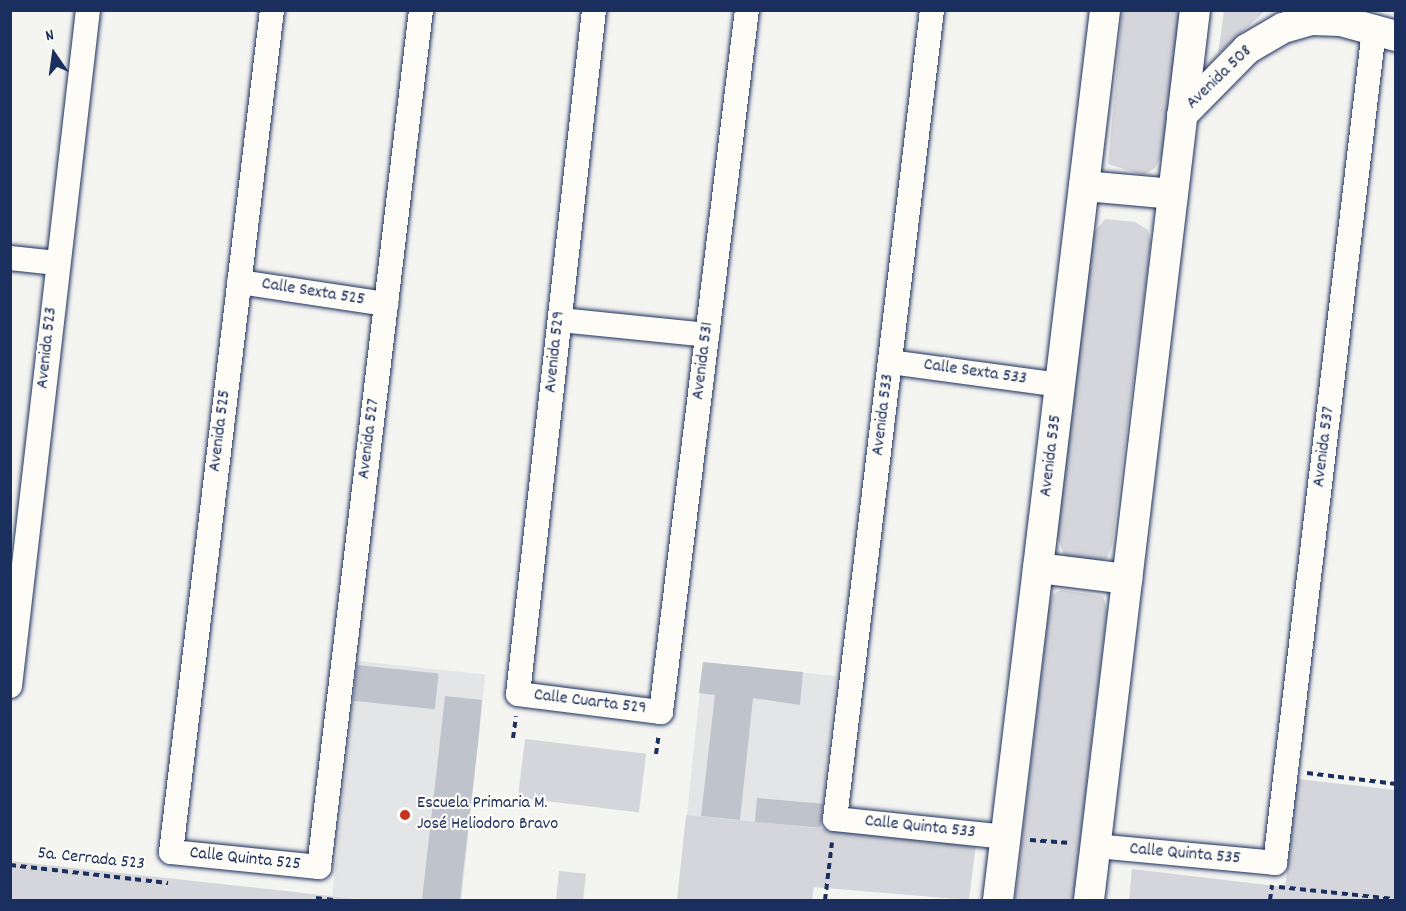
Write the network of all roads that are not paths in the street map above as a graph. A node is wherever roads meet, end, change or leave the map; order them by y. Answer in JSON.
{"nodes":[{"id":1,"x":88,"y":10,"type":"edge"},
{"id":2,"x":272,"y":10,"type":"edge"},
{"id":3,"x":421,"y":10,"type":"edge"},
{"id":4,"x":594,"y":10,"type":"edge"},
{"id":5,"x":747,"y":10,"type":"edge"},
{"id":6,"x":932,"y":10,"type":"edge"},
{"id":7,"x":1105,"y":10,"type":"edge"},
{"id":8,"x":1195,"y":10,"type":"edge"},
{"id":9,"x":1385,"y":33,"type":"edge"},
{"id":10,"x":1182,"y":114,"type":"junction"},
{"id":11,"x":1084,"y":186,"type":"junction"},
{"id":12,"x":1173,"y":194,"type":"junction"},
{"id":13,"x":10,"y":258,"type":"edge"},
{"id":14,"x":57,"y":263,"type":"junction"},
{"id":15,"x":239,"y":282,"type":"junction"},
{"id":16,"x":386,"y":304,"type":"junction"},
{"id":17,"x":560,"y":320,"type":"junction"},
{"id":18,"x":707,"y":335,"type":"junction"},
{"id":19,"x":890,"y":362,"type":"junction"},
{"id":20,"x":1060,"y":385,"type":"junction"},
{"id":21,"x":1038,"y":568,"type":"junction"},
{"id":22,"x":1127,"y":579,"type":"junction"},
{"id":23,"x":10,"y":686,"type":"edge"},
{"id":24,"x":518,"y":694,"type":"joint"},
{"id":25,"x":661,"y":712,"type":"joint"},
{"id":26,"x":835,"y":819,"type":"joint"},
{"id":27,"x":1006,"y":837,"type":"junction"},
{"id":28,"x":1096,"y":846,"type":"junction"},
{"id":29,"x":171,"y":852,"type":"joint"},
{"id":30,"x":1275,"y":863,"type":"joint"},
{"id":31,"x":319,"y":867,"type":"joint"},
{"id":32,"x":998,"y":900,"type":"edge"},
{"id":33,"x":1089,"y":900,"type":"edge"}],
"edges":[{"from":1,"to":14,"type":"street","name":"Avenida 523"},
{"from":2,"to":15,"type":"street","name":"Avenida 525"},
{"from":3,"to":16,"type":"street","name":"Avenida 527"},
{"from":4,"to":17,"type":"street","name":"Avenida 529"},
{"from":5,"to":18,"type":"street","name":"Avenida 531"},
{"from":6,"to":19,"type":"street","name":"Avenida 533"},
{"from":7,"to":11,"type":"street","name":"Avenida 535"},
{"from":8,"to":10,"type":"street"},
{"from":9,"to":10,"type":"street","name":"Avenida 508"},
{"from":9,"to":30,"type":"street","name":"Avenida 537"},
{"from":10,"to":12,"type":"street"},
{"from":11,"to":12,"type":"street"},
{"from":11,"to":20,"type":"street","name":"Avenida 535"},
{"from":12,"to":22,"type":"street"},
{"from":13,"to":14,"type":"street"},
{"from":14,"to":23,"type":"street","name":"Avenida 523"},
{"from":15,"to":16,"type":"street","name":"Calle Sexta 525"},
{"from":15,"to":29,"type":"street","name":"Avenida 525"},
{"from":16,"to":31,"type":"street","name":"Avenida 527"},
{"from":17,"to":18,"type":"street"},
{"from":17,"to":24,"type":"street","name":"Avenida 529"},
{"from":18,"to":25,"type":"street","name":"Avenida 531"},
{"from":19,"to":20,"type":"street","name":"Calle Sexta 533"},
{"from":19,"to":26,"type":"street","name":"Avenida 533"},
{"from":20,"to":21,"type":"street","name":"Avenida 535"},
{"from":21,"to":22,"type":"street"},
{"from":21,"to":27,"type":"street","name":"Avenida 535"},
{"from":22,"to":28,"type":"street"},
{"from":24,"to":25,"type":"street","name":"Calle Cuarta 529"},
{"from":26,"to":27,"type":"street","name":"Calle Quinta 533"},
{"from":27,"to":32,"type":"street","name":"Avenida 535"},
{"from":28,"to":30,"type":"street","name":"Calle Quinta 535"},
{"from":28,"to":33,"type":"street"},
{"from":29,"to":31,"type":"street","name":"Calle Quinta 525"}]}
